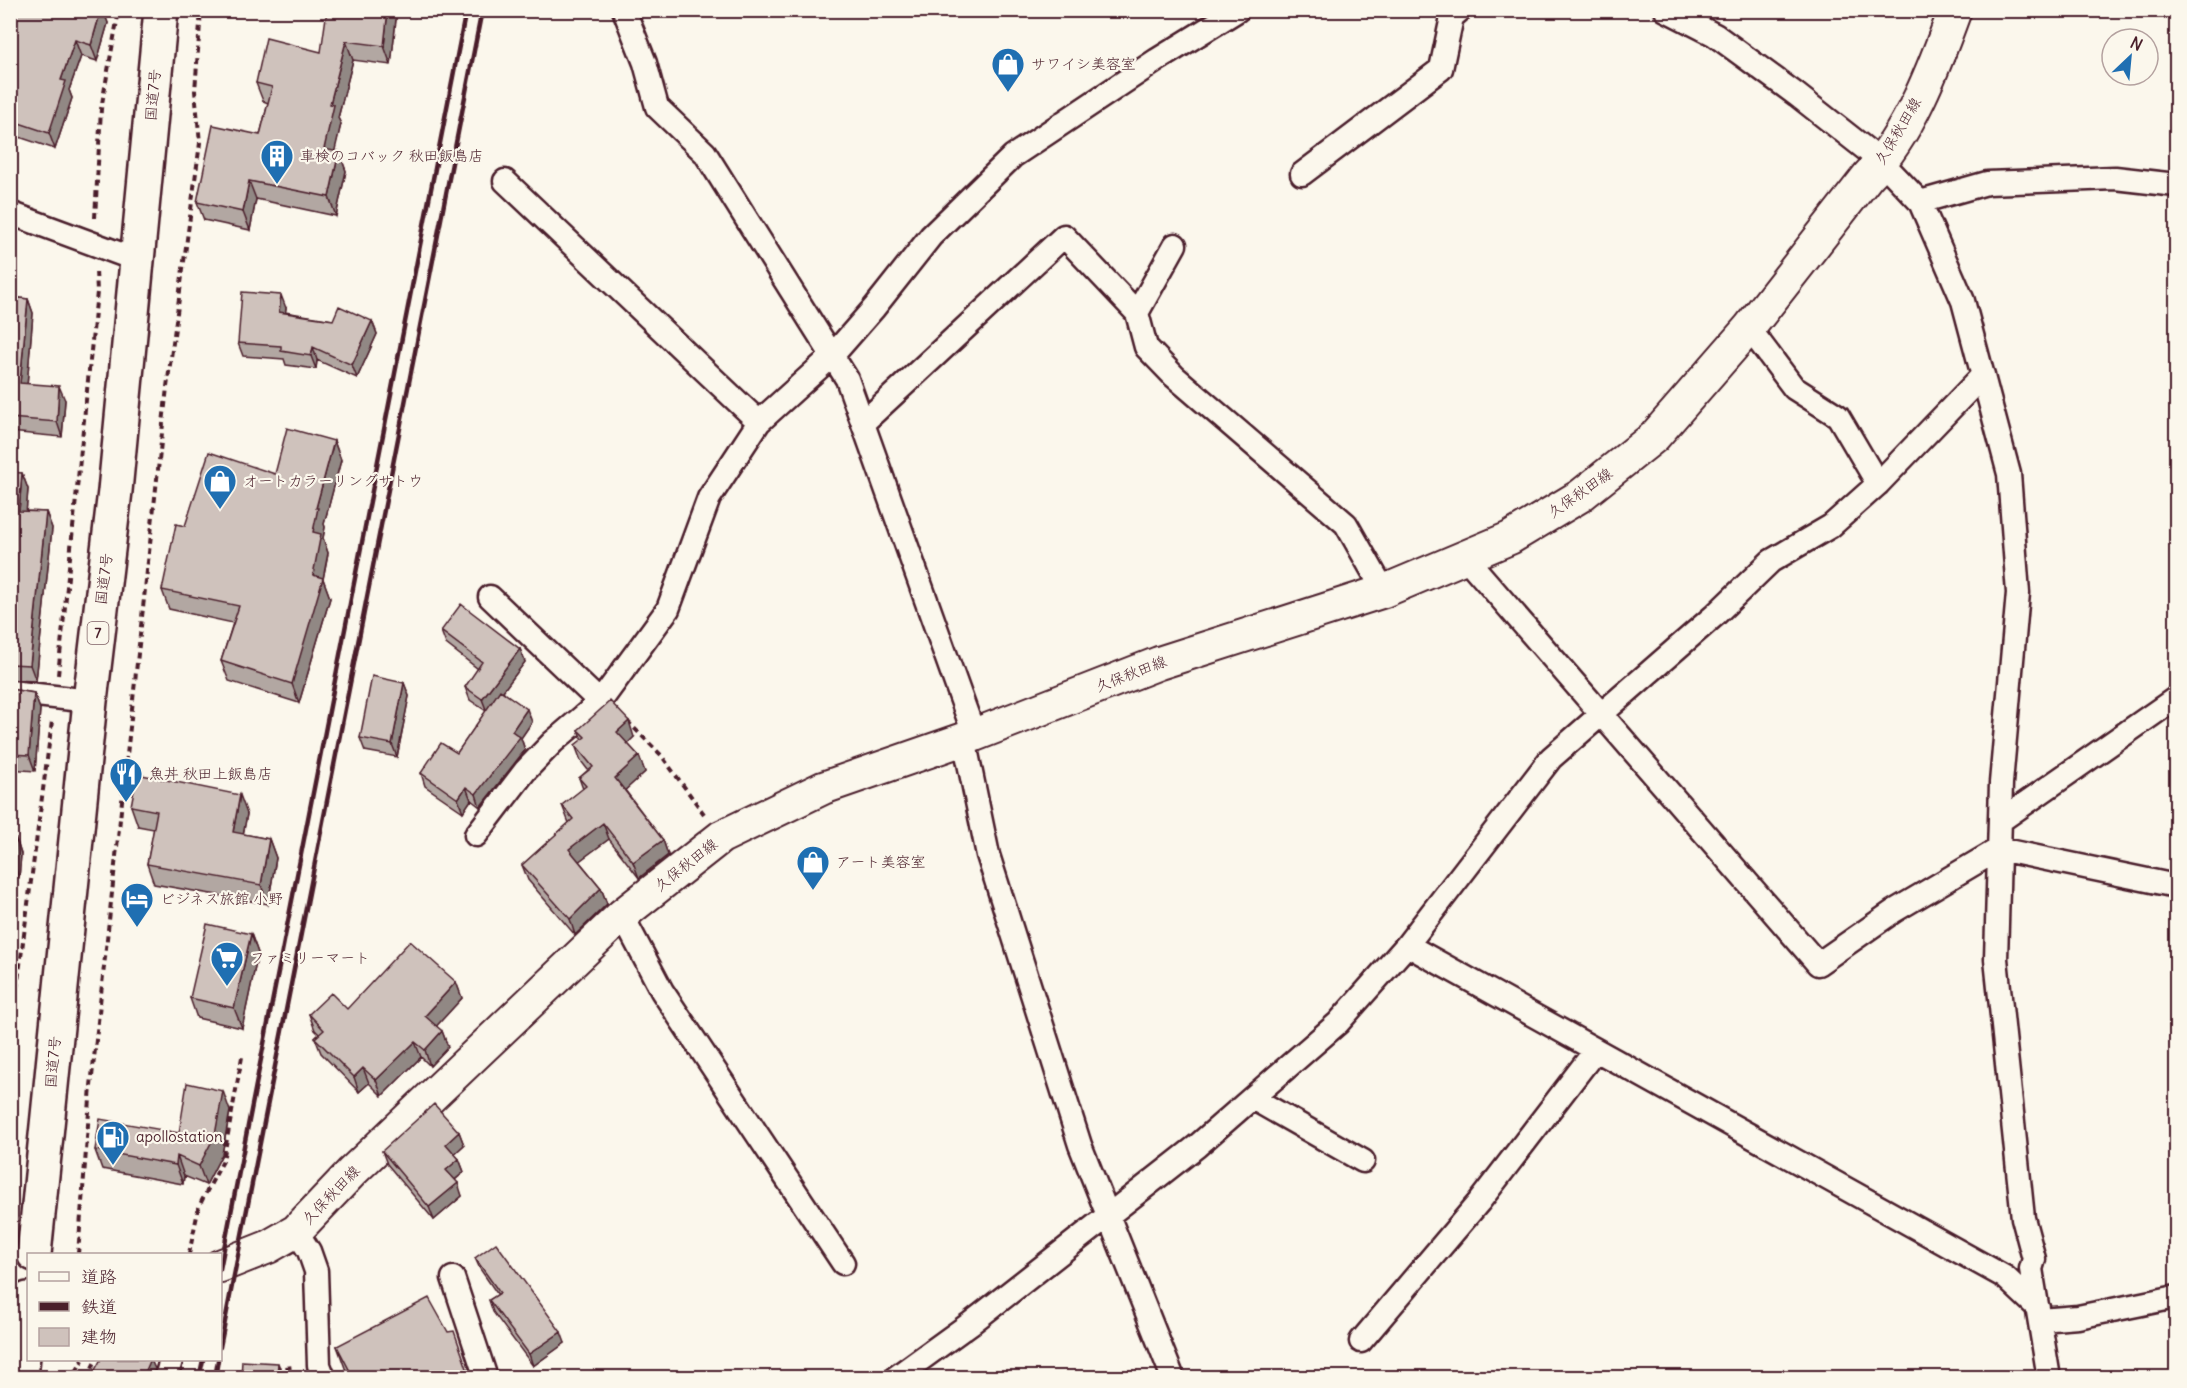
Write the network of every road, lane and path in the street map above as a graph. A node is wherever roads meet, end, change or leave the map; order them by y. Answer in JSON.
{"nodes":[{"id":1,"x":119,"y":10,"type":"edge"},
{"id":2,"x":161,"y":10,"type":"edge"},
{"id":3,"x":201,"y":10,"type":"edge"},
{"id":4,"x":624,"y":10,"type":"edge"},
{"id":5,"x":1238,"y":10,"type":"edge"},
{"id":6,"x":1460,"y":10,"type":"edge"},
{"id":7,"x":1666,"y":10,"type":"edge"},
{"id":8,"x":1955,"y":10,"type":"edge"},
{"id":9,"x":1882,"y":162,"type":"junction"},
{"id":10,"x":1302,"y":174,"type":"dead end"},
{"id":11,"x":505,"y":182,"type":"dead end"},
{"id":12,"x":2176,"y":185,"type":"edge"},
{"id":13,"x":1920,"y":202,"type":"junction"},
{"id":14,"x":10,"y":213,"type":"edge"},
{"id":15,"x":94,"y":244,"type":"junction"},
{"id":16,"x":1175,"y":245,"type":"dead end"},
{"id":17,"x":137,"y":260,"type":"junction"},
{"id":18,"x":1137,"y":314,"type":"junction"},
{"id":19,"x":1749,"y":328,"type":"junction"},
{"id":20,"x":832,"y":356,"type":"junction"},
{"id":21,"x":1983,"y":375,"type":"junction"},
{"id":22,"x":864,"y":422,"type":"junction"},
{"id":23,"x":759,"y":423,"type":"junction"},
{"id":24,"x":1878,"y":484,"type":"junction"},
{"id":25,"x":1464,"y":557,"type":"junction"},
{"id":26,"x":1384,"y":591,"type":"junction"},
{"id":27,"x":490,"y":597,"type":"dead end"},
{"id":28,"x":10,"y":692,"type":"edge"},
{"id":29,"x":56,"y":696,"type":"junction"},
{"id":30,"x":2176,"y":698,"type":"edge"},
{"id":31,"x":90,"y":701,"type":"junction"},
{"id":32,"x":600,"y":702,"type":"junction"},
{"id":33,"x":1599,"y":715,"type":"junction"},
{"id":34,"x":969,"y":736,"type":"junction"},
{"id":35,"x":2000,"y":821,"type":"junction"},
{"id":36,"x":476,"y":835,"type":"dead end"},
{"id":37,"x":721,"y":837,"type":"junction"},
{"id":38,"x":2000,"y":849,"type":"junction"},
{"id":39,"x":2176,"y":886,"type":"edge"},
{"id":40,"x":622,"y":915,"type":"junction"},
{"id":41,"x":1407,"y":945,"type":"junction"},
{"id":42,"x":10,"y":1041,"type":"edge"},
{"id":43,"x":1595,"y":1051,"type":"junction"},
{"id":44,"x":242,"y":1058,"type":"dead end"},
{"id":45,"x":1254,"y":1099,"type":"junction"},
{"id":46,"x":1363,"y":1161,"type":"dead end"},
{"id":47,"x":1107,"y":1217,"type":"junction"},
{"id":48,"x":296,"y":1231,"type":"junction"},
{"id":49,"x":34,"y":1253,"type":"edge"},
{"id":50,"x":78,"y":1253,"type":"edge"},
{"id":51,"x":189,"y":1253,"type":"edge"},
{"id":52,"x":843,"y":1263,"type":"dead end"},
{"id":53,"x":222,"y":1265,"type":"edge"},
{"id":54,"x":453,"y":1278,"type":"dead end"},
{"id":55,"x":2176,"y":1297,"type":"edge"},
{"id":56,"x":2039,"y":1314,"type":"junction"},
{"id":57,"x":27,"y":1319,"type":"edge"},
{"id":58,"x":1361,"y":1341,"type":"dead end"},
{"id":59,"x":82,"y":1361,"type":"edge"},
{"id":60,"x":95,"y":1361,"type":"edge"},
{"id":61,"x":170,"y":1361,"type":"edge"},
{"id":62,"x":273,"y":1369,"type":"edge"},
{"id":63,"x":250,"y":1371,"type":"edge"},
{"id":64,"x":322,"y":1371,"type":"edge"},
{"id":65,"x":76,"y":1372,"type":"dead end"},
{"id":66,"x":21,"y":1377,"type":"edge"},
{"id":67,"x":87,"y":1377,"type":"edge"},
{"id":68,"x":166,"y":1377,"type":"edge"},
{"id":69,"x":230,"y":1377,"type":"edge"},
{"id":70,"x":486,"y":1377,"type":"edge"},
{"id":71,"x":895,"y":1377,"type":"edge"},
{"id":72,"x":1173,"y":1377,"type":"edge"},
{"id":73,"x":2049,"y":1377,"type":"edge"}],
"edges":[{"from":1,"to":15,"type":"path"},
{"from":2,"to":17,"type":"highway","name":"国道7号","number":"7"},
{"from":3,"to":50,"type":"path"},
{"from":4,"to":20,"type":"street"},
{"from":5,"to":20,"type":"street"},
{"from":6,"to":10,"type":"street"},
{"from":7,"to":9,"type":"street"},
{"from":8,"to":9,"type":"main road","name":"久保秋田線"},
{"from":9,"to":13,"type":"street"},
{"from":9,"to":19,"type":"main road","name":"久保秋田線"},
{"from":11,"to":23,"type":"street"},
{"from":12,"to":13,"type":"street"},
{"from":13,"to":21,"type":"street"},
{"from":14,"to":15,"type":"street"},
{"from":15,"to":17,"type":"street"},
{"from":15,"to":29,"type":"path"},
{"from":16,"to":18,"type":"street"},
{"from":17,"to":31,"type":"highway","name":"国道7号","number":"7"},
{"from":18,"to":22,"type":"street"},
{"from":18,"to":26,"type":"street"},
{"from":19,"to":24,"type":"street"},
{"from":19,"to":25,"type":"main road","name":"久保秋田線"},
{"from":20,"to":22,"type":"street"},
{"from":20,"to":23,"type":"street"},
{"from":21,"to":24,"type":"street"},
{"from":21,"to":35,"type":"street"},
{"from":22,"to":34,"type":"street"},
{"from":23,"to":32,"type":"street"},
{"from":24,"to":33,"type":"street"},
{"from":25,"to":26,"type":"main road","name":"久保秋田線"},
{"from":25,"to":33,"type":"street"},
{"from":26,"to":34,"type":"main road","name":"久保秋田線"},
{"from":27,"to":32,"type":"street"},
{"from":28,"to":29,"type":"street"},
{"from":29,"to":31,"type":"street"},
{"from":29,"to":42,"type":"path"},
{"from":30,"to":35,"type":"street"},
{"from":31,"to":49,"type":"highway","name":"国道7号","number":"7"},
{"from":32,"to":36,"type":"street"},
{"from":32,"to":37,"type":"path"},
{"from":33,"to":38,"type":"street"},
{"from":33,"to":41,"type":"street"},
{"from":34,"to":37,"type":"main road","name":"久保秋田線"},
{"from":34,"to":47,"type":"street"},
{"from":35,"to":38,"type":"street"},
{"from":37,"to":40,"type":"main road","name":"久保秋田線"},
{"from":38,"to":39,"type":"street"},
{"from":38,"to":56,"type":"street"},
{"from":40,"to":48,"type":"main road","name":"久保秋田線"},
{"from":40,"to":52,"type":"street"},
{"from":41,"to":43,"type":"street"},
{"from":41,"to":45,"type":"street"},
{"from":43,"to":56,"type":"street"},
{"from":43,"to":58,"type":"street"},
{"from":44,"to":51,"type":"path"},
{"from":45,"to":46,"type":"street"},
{"from":45,"to":47,"type":"street"},
{"from":47,"to":71,"type":"street"},
{"from":47,"to":72,"type":"street"},
{"from":48,"to":53,"type":"main road","name":"久保秋田線"},
{"from":48,"to":64,"type":"street"},
{"from":54,"to":70,"type":"street"},
{"from":55,"to":56,"type":"street"},
{"from":56,"to":73,"type":"street"},
{"from":57,"to":66,"type":"highway"},
{"from":59,"to":65,"type":"path"},
{"from":60,"to":67,"type":"path"},
{"from":61,"to":68,"type":"street"},
{"from":62,"to":64,"type":"path"},
{"from":63,"to":69,"type":"path"}]}
